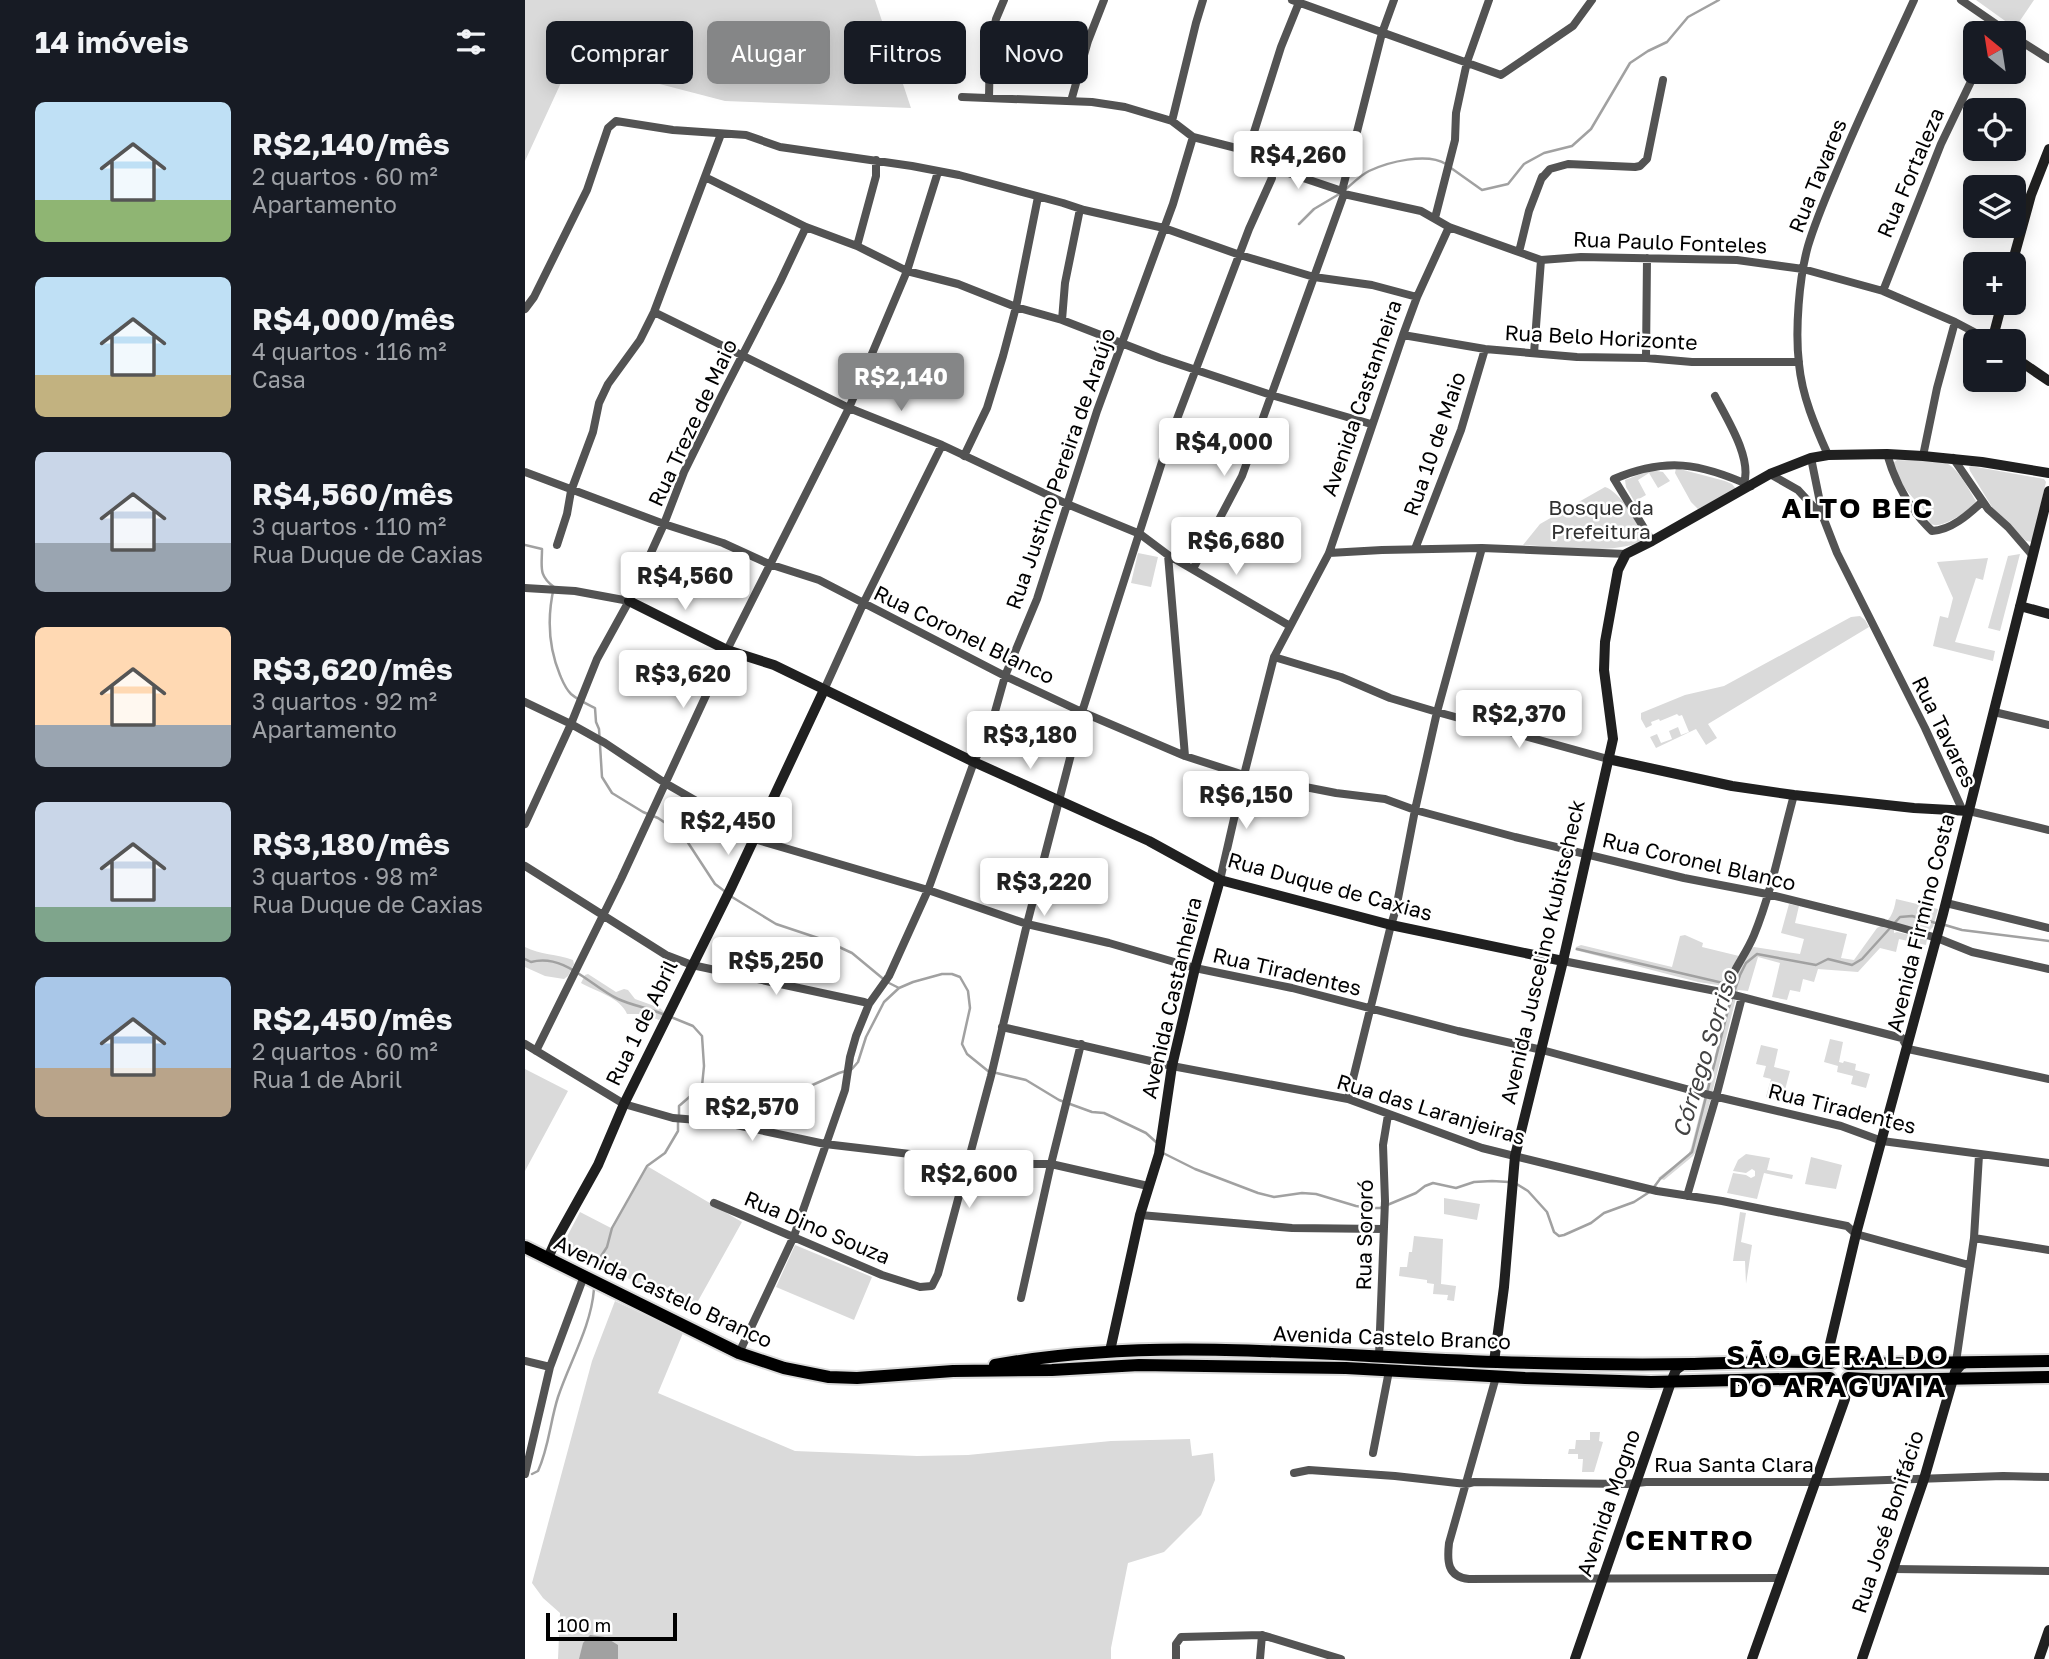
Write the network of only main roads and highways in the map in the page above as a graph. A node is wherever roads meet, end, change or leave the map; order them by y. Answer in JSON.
{"nodes":[{"id":1,"x":525,"y":1247,"type":"edge"},
{"id":2,"x":1379,"y":1356,"type":"junction"},
{"id":3,"x":2049,"y":1361,"type":"edge"},
{"id":4,"x":1754,"y":1363,"type":"junction"},
{"id":5,"x":1832,"y":1363,"type":"junction"},
{"id":6,"x":1848,"y":1364,"type":"junction"},
{"id":7,"x":953,"y":1371,"type":"junction"},
{"id":8,"x":1382,"y":1371,"type":"junction"},
{"id":9,"x":2049,"y":1377,"type":"edge"},
{"id":10,"x":1830,"y":1378,"type":"junction"},
{"id":11,"x":1848,"y":1378,"type":"junction"},
{"id":12,"x":1753,"y":1380,"type":"junction"}],
"edges":[{"from":1,"to":7,"type":"main road","name":"Avenida Castelo Branco"},
{"from":2,"to":4,"type":"main road","name":"Avenida Castelo Branco"},
{"from":2,"to":7,"type":"main road","name":"Avenida Castelo Branco"},
{"from":2,"to":8,"type":"main road"},
{"from":3,"to":6,"type":"main road","name":"Avenida Castelo Branco"},
{"from":4,"to":5,"type":"main road","name":"Avenida Castelo Branco"},
{"from":4,"to":12,"type":"main road"},
{"from":5,"to":6,"type":"main road","name":"Avenida Castelo Branco"},
{"from":5,"to":10,"type":"main road"},
{"from":6,"to":11,"type":"main road"},
{"from":7,"to":8,"type":"main road","name":"Avenida Castelo Branco"},
{"from":8,"to":12,"type":"main road","name":"Avenida Castelo Branco"},
{"from":9,"to":11,"type":"main road","name":"Avenida Castelo Branco"},
{"from":10,"to":11,"type":"main road","name":"Avenida Castelo Branco"},
{"from":10,"to":12,"type":"main road","name":"Avenida Castelo Branco"}]}
